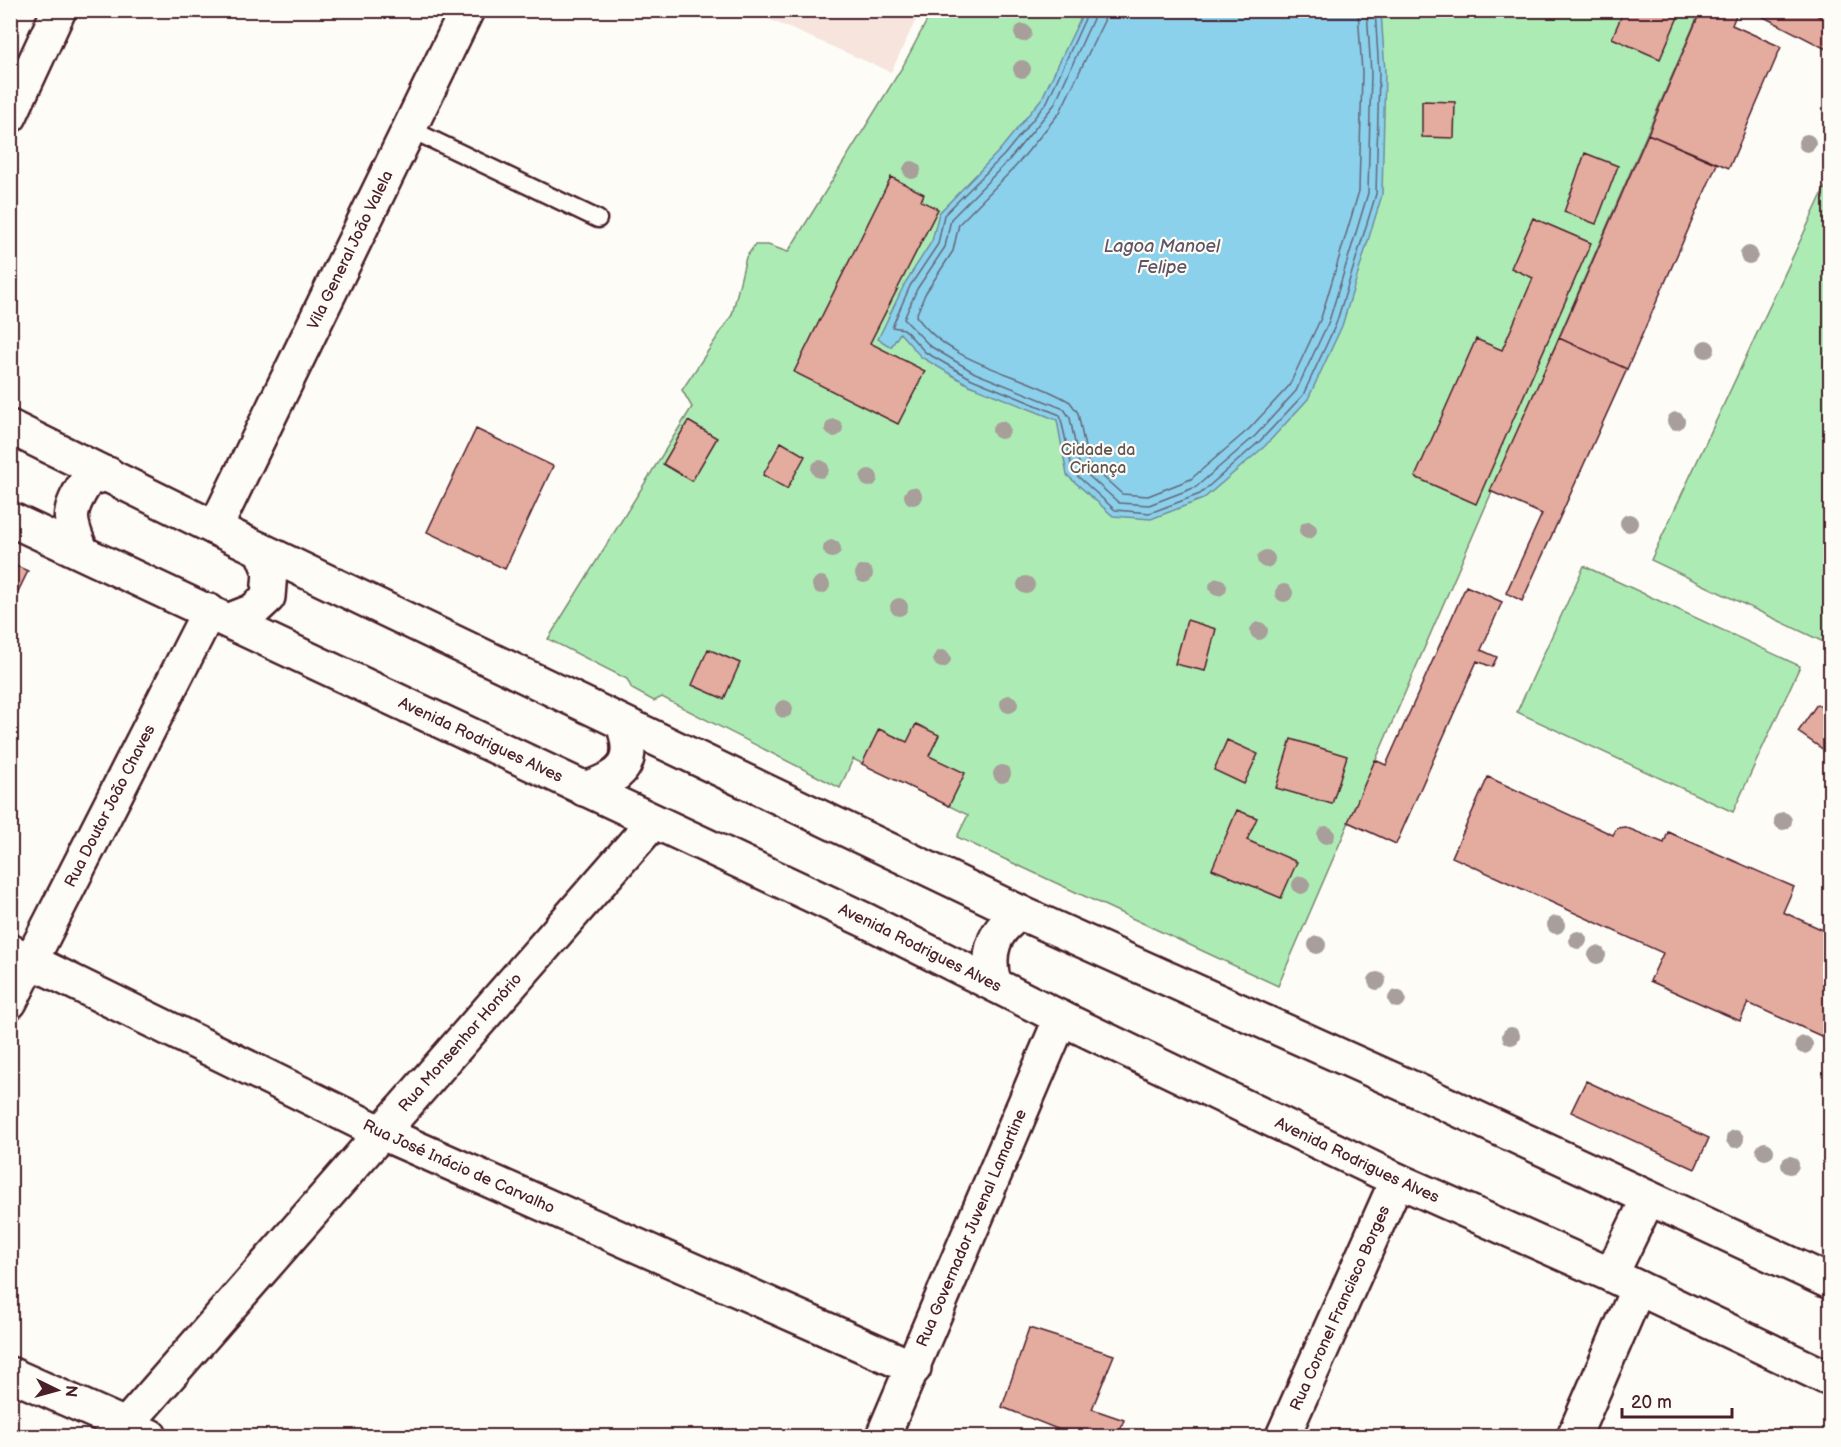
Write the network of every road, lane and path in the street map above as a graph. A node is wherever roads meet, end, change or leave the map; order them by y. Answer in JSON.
{"nodes":[{"id":1,"x":59,"y":10,"type":"edge"},
{"id":2,"x":467,"y":10,"type":"edge"},
{"id":3,"x":10,"y":116,"type":"edge"},
{"id":4,"x":410,"y":129,"type":"junction"},
{"id":5,"x":598,"y":219,"type":"dead end"},
{"id":6,"x":10,"y":427,"type":"edge"},
{"id":7,"x":108,"y":474,"type":"junction"},
{"id":8,"x":10,"y":519,"type":"edge"},
{"id":9,"x":215,"y":528,"type":"junction"},
{"id":10,"x":261,"y":550,"type":"junction"},
{"id":11,"x":82,"y":552,"type":"junction"},
{"id":12,"x":219,"y":615,"type":"junction"},
{"id":13,"x":623,"y":724,"type":"junction"},
{"id":14,"x":584,"y":789,"type":"junction"},
{"id":15,"x":653,"y":822,"type":"junction"},
{"id":16,"x":1021,"y":913,"type":"junction"},
{"id":17,"x":20,"y":956,"type":"edge"},
{"id":18,"x":994,"y":984,"type":"junction"},
{"id":19,"x":10,"y":1002,"type":"edge"},
{"id":20,"x":1060,"y":1018,"type":"junction"},
{"id":21,"x":380,"y":1132,"type":"junction"},
{"id":22,"x":1397,"y":1180,"type":"junction"},
{"id":23,"x":1648,"y":1199,"type":"junction"},
{"id":24,"x":1624,"y":1282,"type":"junction"},
{"id":25,"x":1830,"y":1282,"type":"edge"},
{"id":26,"x":914,"y":1368,"type":"junction"},
{"id":27,"x":10,"y":1374,"type":"edge"},
{"id":28,"x":1830,"y":1379,"type":"edge"},
{"id":29,"x":138,"y":1431,"type":"edge"},
{"id":30,"x":883,"y":1437,"type":"edge"},
{"id":31,"x":1283,"y":1437,"type":"edge"},
{"id":32,"x":1575,"y":1437,"type":"edge"}],
"edges":[{"from":1,"to":3,"type":"main road"},
{"from":2,"to":4,"type":"main road","name":"Vila General João Valela"},
{"from":4,"to":5,"type":"lane"},
{"from":4,"to":9,"type":"main road","name":"Vila General João Valela"},
{"from":6,"to":7,"type":"main road"},
{"from":7,"to":9,"type":"main road"},
{"from":7,"to":11,"type":"main road"},
{"from":8,"to":11,"type":"main road","name":"Avenida Rodrigues Alves"},
{"from":9,"to":10,"type":"main road"},
{"from":10,"to":12,"type":"main road"},
{"from":10,"to":13,"type":"main road"},
{"from":11,"to":12,"type":"main road","name":"Avenida Rodrigues Alves"},
{"from":12,"to":14,"type":"main road","name":"Avenida Rodrigues Alves"},
{"from":12,"to":17,"type":"main road","name":"Rua Doutor João Chaves"},
{"from":13,"to":14,"type":"main road"},
{"from":13,"to":16,"type":"main road"},
{"from":14,"to":15,"type":"main road","name":"Avenida Rodrigues Alves"},
{"from":15,"to":18,"type":"main road","name":"Avenida Rodrigues Alves"},
{"from":15,"to":21,"type":"main road","name":"Rua Monsenhor Honório"},
{"from":16,"to":18,"type":"main road"},
{"from":16,"to":23,"type":"main road"},
{"from":17,"to":19,"type":"main road","name":"Rua Doutor João Chaves"},
{"from":17,"to":21,"type":"main road","name":"Rua José Inácio de Carvalho"},
{"from":18,"to":20,"type":"main road","name":"Avenida Rodrigues Alves"},
{"from":20,"to":22,"type":"main road","name":"Avenida Rodrigues Alves"},
{"from":20,"to":26,"type":"main road","name":"Rua Governador Juvenal Lamartine"},
{"from":21,"to":26,"type":"main road","name":"Rua José Inácio de Carvalho"},
{"from":21,"to":29,"type":"main road","name":"Rua Monsenhor Honório"},
{"from":22,"to":24,"type":"main road","name":"Avenida Rodrigues Alves"},
{"from":22,"to":31,"type":"main road","name":"Rua Coronel Francisco Borges"},
{"from":23,"to":24,"type":"main road"},
{"from":23,"to":25,"type":"main road"},
{"from":24,"to":28,"type":"main road","name":"Avenida Rodrigues Alves"},
{"from":24,"to":32,"type":"main road"},
{"from":26,"to":30,"type":"main road","name":"Rua Governador Juvenal Lamartine"},
{"from":27,"to":29,"type":"main road"}]}
